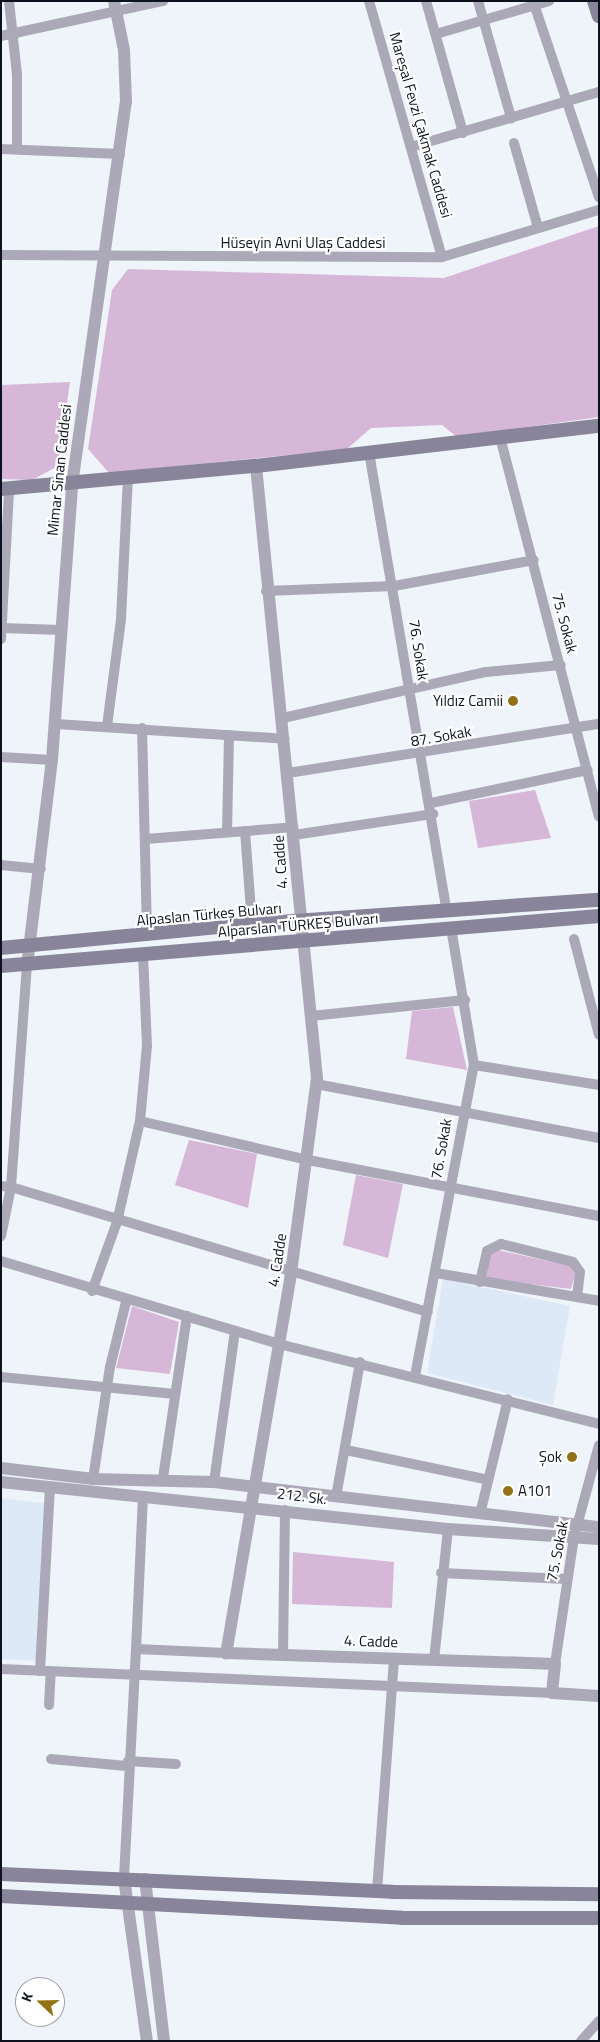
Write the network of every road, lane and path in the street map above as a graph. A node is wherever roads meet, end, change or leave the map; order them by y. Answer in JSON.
{"nodes":[{"id":1,"x":9,"y":1,"type":"edge"},
{"id":2,"x":163,"y":1,"type":"edge"},
{"id":3,"x":369,"y":1,"type":"edge"},
{"id":4,"x":426,"y":1,"type":"edge"},
{"id":5,"x":478,"y":1,"type":"edge"},
{"id":6,"x":549,"y":1,"type":"edge"},
{"id":7,"x":594,"y":1,"type":"edge"},
{"id":8,"x":533,"y":4,"type":"edge"},
{"id":9,"x":115,"y":7,"type":"edge"},
{"id":10,"x":599,"y":16,"type":"edge"},
{"id":11,"x":483,"y":20,"type":"junction"},
{"id":12,"x":13,"y":34,"type":"junction"},
{"id":13,"x":436,"y":34,"type":"junction"},
{"id":14,"x":1,"y":36,"type":"edge"},
{"id":15,"x":599,"y":92,"type":"edge"},
{"id":16,"x":564,"y":103,"type":"junction"},
{"id":17,"x":511,"y":118,"type":"junction"},
{"id":18,"x":463,"y":133,"type":"junction"},
{"id":19,"x":514,"y":144,"type":"dead end"},
{"id":20,"x":414,"y":146,"type":"junction"},
{"id":21,"x":1,"y":149,"type":"edge"},
{"id":22,"x":17,"y":149,"type":"junction"},
{"id":23,"x":120,"y":154,"type":"junction"},
{"id":24,"x":599,"y":197,"type":"edge"},
{"id":25,"x":599,"y":210,"type":"edge"},
{"id":26,"x":538,"y":228,"type":"junction"},
{"id":27,"x":1,"y":256,"type":"edge"},
{"id":28,"x":442,"y":257,"type":"junction"},
{"id":29,"x":103,"y":259,"type":"junction"},
{"id":30,"x":599,"y":426,"type":"edge"},
{"id":31,"x":500,"y":438,"type":"junction"},
{"id":32,"x":369,"y":452,"type":"junction"},
{"id":33,"x":256,"y":466,"type":"junction"},
{"id":34,"x":128,"y":476,"type":"junction"},
{"id":35,"x":72,"y":485,"type":"junction"},
{"id":36,"x":5,"y":489,"type":"edge"},
{"id":37,"x":2,"y":542,"type":"edge"},
{"id":38,"x":534,"y":560,"type":"junction"},
{"id":39,"x":2,"y":577,"type":"edge"},
{"id":40,"x":394,"y":586,"type":"junction"},
{"id":41,"x":266,"y":590,"type":"junction"},
{"id":42,"x":62,"y":630,"type":"junction"},
{"id":43,"x":2,"y":632,"type":"edge"},
{"id":44,"x":561,"y":665,"type":"junction"},
{"id":45,"x":410,"y":690,"type":"junction"},
{"id":46,"x":283,"y":718,"type":"junction"},
{"id":47,"x":56,"y":724,"type":"junction"},
{"id":48,"x":599,"y":724,"type":"edge"},
{"id":49,"x":107,"y":726,"type":"junction"},
{"id":50,"x":142,"y":728,"type":"junction"},
{"id":51,"x":577,"y":728,"type":"junction"},
{"id":52,"x":229,"y":734,"type":"junction"},
{"id":53,"x":285,"y":739,"type":"junction"},
{"id":54,"x":420,"y":755,"type":"junction"},
{"id":55,"x":1,"y":757,"type":"edge"},
{"id":56,"x":52,"y":760,"type":"junction"},
{"id":57,"x":588,"y":770,"type":"junction"},
{"id":58,"x":288,"y":773,"type":"junction"},
{"id":59,"x":431,"y":803,"type":"junction"},
{"id":60,"x":597,"y":803,"type":"edge"},
{"id":61,"x":433,"y":814,"type":"junction"},
{"id":62,"x":599,"y":816,"type":"edge"},
{"id":63,"x":245,"y":831,"type":"junction"},
{"id":64,"x":294,"y":831,"type":"junction"},
{"id":65,"x":227,"y":832,"type":"junction"},
{"id":66,"x":146,"y":839,"type":"junction"},
{"id":67,"x":1,"y":865,"type":"edge"},
{"id":68,"x":41,"y":869,"type":"junction"},
{"id":69,"x":599,"y":900,"type":"edge"},
{"id":70,"x":447,"y":911,"type":"junction"},
{"id":71,"x":599,"y":916,"type":"edge"},
{"id":72,"x":301,"y":923,"type":"junction"},
{"id":73,"x":252,"y":924,"type":"junction"},
{"id":74,"x":451,"y":928,"type":"junction"},
{"id":75,"x":147,"y":936,"type":"junction"},
{"id":76,"x":574,"y":939,"type":"dead end"},
{"id":77,"x":303,"y":940,"type":"junction"},
{"id":78,"x":31,"y":946,"type":"junction"},
{"id":79,"x":1,"y":948,"type":"edge"},
{"id":80,"x":143,"y":954,"type":"junction"},
{"id":81,"x":1,"y":966,"type":"edge"},
{"id":82,"x":27,"y":966,"type":"junction"},
{"id":83,"x":465,"y":1000,"type":"junction"},
{"id":84,"x":311,"y":1016,"type":"junction"},
{"id":85,"x":599,"y":1035,"type":"edge"},
{"id":86,"x":474,"y":1065,"type":"junction"},
{"id":87,"x":316,"y":1084,"type":"junction"},
{"id":88,"x":599,"y":1085,"type":"edge"},
{"id":89,"x":463,"y":1113,"type":"junction"},
{"id":90,"x":140,"y":1121,"type":"junction"},
{"id":91,"x":599,"y":1138,"type":"edge"},
{"id":92,"x":308,"y":1160,"type":"junction"},
{"id":93,"x":450,"y":1184,"type":"junction"},
{"id":94,"x":6,"y":1186,"type":"edge"},
{"id":95,"x":599,"y":1216,"type":"edge"},
{"id":96,"x":117,"y":1222,"type":"junction"},
{"id":97,"x":1,"y":1236,"type":"edge"},
{"id":98,"x":1,"y":1261,"type":"edge"},
{"id":99,"x":436,"y":1273,"type":"junction"},
{"id":100,"x":292,"y":1274,"type":"junction"},
{"id":101,"x":480,"y":1282,"type":"junction"},
{"id":102,"x":92,"y":1291,"type":"junction"},
{"id":103,"x":577,"y":1297,"type":"junction"},
{"id":104,"x":599,"y":1301,"type":"edge"},
{"id":105,"x":126,"y":1302,"type":"junction"},
{"id":106,"x":428,"y":1312,"type":"junction"},
{"id":107,"x":187,"y":1316,"type":"junction"},
{"id":108,"x":235,"y":1331,"type":"junction"},
{"id":109,"x":279,"y":1344,"type":"junction"},
{"id":110,"x":360,"y":1362,"type":"junction"},
{"id":111,"x":1,"y":1376,"type":"edge"},
{"id":112,"x":415,"y":1376,"type":"junction"},
{"id":113,"x":107,"y":1387,"type":"junction"},
{"id":114,"x":175,"y":1394,"type":"junction"},
{"id":115,"x":508,"y":1400,"type":"junction"},
{"id":116,"x":599,"y":1424,"type":"edge"},
{"id":117,"x":599,"y":1445,"type":"edge"},
{"id":118,"x":346,"y":1450,"type":"junction"},
{"id":119,"x":1,"y":1468,"type":"edge"},
{"id":120,"x":94,"y":1478,"type":"junction"},
{"id":121,"x":163,"y":1478,"type":"junction"},
{"id":122,"x":485,"y":1479,"type":"junction"},
{"id":123,"x":1,"y":1482,"type":"edge"},
{"id":124,"x":214,"y":1482,"type":"junction"},
{"id":125,"x":255,"y":1486,"type":"junction"},
{"id":126,"x":50,"y":1489,"type":"junction"},
{"id":127,"x":143,"y":1496,"type":"junction"},
{"id":128,"x":336,"y":1497,"type":"junction"},
{"id":129,"x":251,"y":1506,"type":"junction"},
{"id":130,"x":286,"y":1510,"type":"junction"},
{"id":131,"x":480,"y":1514,"type":"junction"},
{"id":132,"x":577,"y":1524,"type":"junction"},
{"id":133,"x":599,"y":1527,"type":"edge"},
{"id":134,"x":448,"y":1529,"type":"junction"},
{"id":135,"x":574,"y":1537,"type":"junction"},
{"id":136,"x":599,"y":1539,"type":"edge"},
{"id":137,"x":441,"y":1573,"type":"junction"},
{"id":138,"x":566,"y":1580,"type":"junction"},
{"id":139,"x":136,"y":1649,"type":"junction"},
{"id":140,"x":226,"y":1653,"type":"junction"},
{"id":141,"x":283,"y":1654,"type":"junction"},
{"id":142,"x":394,"y":1658,"type":"junction"},
{"id":143,"x":434,"y":1660,"type":"junction"},
{"id":144,"x":556,"y":1664,"type":"junction"},
{"id":145,"x":1,"y":1669,"type":"edge"},
{"id":146,"x":40,"y":1671,"type":"junction"},
{"id":147,"x":52,"y":1672,"type":"junction"},
{"id":148,"x":134,"y":1675,"type":"junction"},
{"id":149,"x":392,"y":1686,"type":"junction"},
{"id":150,"x":552,"y":1693,"type":"junction"},
{"id":151,"x":599,"y":1696,"type":"edge"},
{"id":152,"x":49,"y":1705,"type":"dead end"},
{"id":153,"x":51,"y":1759,"type":"dead end"},
{"id":154,"x":128,"y":1763,"type":"junction"},
{"id":155,"x":176,"y":1764,"type":"dead end"},
{"id":156,"x":1,"y":1874,"type":"edge"},
{"id":157,"x":124,"y":1878,"type":"junction"},
{"id":158,"x":145,"y":1879,"type":"junction"},
{"id":159,"x":377,"y":1891,"type":"junction"},
{"id":160,"x":599,"y":1894,"type":"edge"},
{"id":161,"x":1,"y":1896,"type":"edge"},
{"id":162,"x":127,"y":1901,"type":"junction"},
{"id":163,"x":150,"y":1902,"type":"junction"},
{"id":164,"x":599,"y":1918,"type":"edge"},
{"id":165,"x":599,"y":2021,"type":"edge"},
{"id":166,"x":147,"y":2041,"type":"edge"},
{"id":167,"x":164,"y":2041,"type":"edge"},
{"id":168,"x":581,"y":2041,"type":"edge"}],
"edges":[{"from":1,"to":12,"type":"street"},
{"from":2,"to":9,"type":"street"},
{"from":3,"to":20,"type":"street","name":"Mareşal Fevzi Çakmak Caddesi"},
{"from":4,"to":13,"type":"street"},
{"from":5,"to":11,"type":"street"},
{"from":6,"to":8,"type":"street"},
{"from":7,"to":10,"type":"main road"},
{"from":8,"to":11,"type":"street"},
{"from":8,"to":16,"type":"street"},
{"from":9,"to":12,"type":"street"},
{"from":9,"to":23,"type":"street","name":"Mimar Sinan Caddesi"},
{"from":11,"to":13,"type":"street"},
{"from":11,"to":17,"type":"street"},
{"from":12,"to":14,"type":"street"},
{"from":12,"to":22,"type":"street"},
{"from":13,"to":18,"type":"street"},
{"from":15,"to":16,"type":"street"},
{"from":16,"to":17,"type":"street"},
{"from":16,"to":24,"type":"street"},
{"from":17,"to":18,"type":"street"},
{"from":18,"to":20,"type":"street"},
{"from":19,"to":26,"type":"street"},
{"from":20,"to":28,"type":"street","name":"Mareşal Fevzi Çakmak Caddesi"},
{"from":21,"to":22,"type":"street"},
{"from":22,"to":23,"type":"street"},
{"from":23,"to":29,"type":"street","name":"Mimar Sinan Caddesi"},
{"from":25,"to":26,"type":"street","name":"Hüseyin Avni Ulaş Caddesi"},
{"from":26,"to":28,"type":"street","name":"Hüseyin Avni Ulaş Caddesi"},
{"from":27,"to":29,"type":"street","name":"Hüseyin Avni Ulaş Caddesi"},
{"from":28,"to":29,"type":"street","name":"Hüseyin Avni Ulaş Caddesi"},
{"from":29,"to":35,"type":"street","name":"Mimar Sinan Caddesi"},
{"from":30,"to":31,"type":"main road"},
{"from":31,"to":32,"type":"main road"},
{"from":31,"to":38,"type":"street","name":"75. Sokak"},
{"from":32,"to":33,"type":"main road"},
{"from":32,"to":40,"type":"street","name":"76. Sokak"},
{"from":33,"to":34,"type":"main road"},
{"from":33,"to":41,"type":"street","name":"4. Cadde"},
{"from":34,"to":35,"type":"main road"},
{"from":34,"to":49,"type":"street"},
{"from":35,"to":36,"type":"main road"},
{"from":35,"to":42,"type":"street","name":"Mimar Sinan Caddesi"},
{"from":36,"to":37,"type":"street"},
{"from":37,"to":39,"type":"street"},
{"from":38,"to":40,"type":"street"},
{"from":38,"to":44,"type":"street","name":"75. Sokak"},
{"from":39,"to":43,"type":"street"},
{"from":40,"to":41,"type":"street"},
{"from":40,"to":45,"type":"street","name":"76. Sokak"},
{"from":41,"to":46,"type":"street","name":"4. Cadde"},
{"from":42,"to":43,"type":"street"},
{"from":42,"to":47,"type":"street","name":"Mimar Sinan Caddesi"},
{"from":44,"to":45,"type":"street"},
{"from":44,"to":51,"type":"street","name":"75. Sokak"},
{"from":45,"to":46,"type":"street"},
{"from":45,"to":54,"type":"street","name":"76. Sokak"},
{"from":46,"to":53,"type":"street","name":"4. Cadde"},
{"from":47,"to":49,"type":"street"},
{"from":47,"to":56,"type":"street","name":"Mimar Sinan Caddesi"},
{"from":48,"to":51,"type":"street","name":"87. Sokak"},
{"from":49,"to":50,"type":"street"},
{"from":50,"to":52,"type":"street"},
{"from":50,"to":66,"type":"street"},
{"from":51,"to":54,"type":"street","name":"87. Sokak"},
{"from":51,"to":57,"type":"street","name":"75. Sokak"},
{"from":52,"to":53,"type":"street"},
{"from":52,"to":65,"type":"street"},
{"from":53,"to":58,"type":"street","name":"4. Cadde"},
{"from":54,"to":58,"type":"street","name":"87. Sokak"},
{"from":54,"to":59,"type":"street","name":"76. Sokak"},
{"from":55,"to":56,"type":"street"},
{"from":56,"to":68,"type":"street","name":"Mimar Sinan Caddesi"},
{"from":57,"to":59,"type":"street"},
{"from":57,"to":60,"type":"street","name":"75. Sokak"},
{"from":58,"to":64,"type":"street","name":"4. Cadde"},
{"from":59,"to":61,"type":"street","name":"76. Sokak"},
{"from":60,"to":62,"type":"street","name":"75. Sokak"},
{"from":61,"to":64,"type":"street"},
{"from":61,"to":70,"type":"street","name":"76. Sokak"},
{"from":63,"to":64,"type":"street"},
{"from":63,"to":65,"type":"street"},
{"from":63,"to":73,"type":"street"},
{"from":64,"to":72,"type":"street","name":"4. Cadde"},
{"from":65,"to":66,"type":"street"},
{"from":66,"to":75,"type":"street"},
{"from":67,"to":68,"type":"street"},
{"from":68,"to":78,"type":"street","name":"Mimar Sinan Caddesi"},
{"from":69,"to":70,"type":"main road","name":"Alpaslan Türkeş Bulvarı"},
{"from":70,"to":72,"type":"main road","name":"Alpaslan Türkeş Bulvarı"},
{"from":71,"to":74,"type":"main road","name":"Alparslan TÜRKEŞ Bulvarı"},
{"from":72,"to":73,"type":"main road","name":"Alpaslan Türkeş Bulvarı"},
{"from":72,"to":77,"type":"street","name":"4. Cadde"},
{"from":73,"to":75,"type":"main road","name":"Alpaslan Türkeş Bulvarı"},
{"from":74,"to":77,"type":"main road","name":"Alparslan TÜRKEŞ Bulvarı"},
{"from":74,"to":83,"type":"street","name":"76. Sokak"},
{"from":75,"to":78,"type":"main road","name":"Alpaslan Türkeş Bulvarı"},
{"from":76,"to":85,"type":"street"},
{"from":77,"to":80,"type":"main road","name":"Alparslan TÜRKEŞ Bulvarı"},
{"from":77,"to":84,"type":"street","name":"4. Cadde"},
{"from":78,"to":79,"type":"main road","name":"Alpaslan Türkeş Bulvarı"},
{"from":78,"to":82,"type":"street","name":"Mimar Sinan Caddesi"},
{"from":80,"to":82,"type":"main road","name":"Alparslan TÜRKEŞ Bulvarı"},
{"from":80,"to":90,"type":"street"},
{"from":81,"to":82,"type":"main road","name":"Alparslan TÜRKEŞ Bulvarı"},
{"from":82,"to":94,"type":"street"},
{"from":83,"to":84,"type":"street"},
{"from":83,"to":86,"type":"street","name":"76. Sokak"},
{"from":84,"to":87,"type":"street","name":"4. Cadde"},
{"from":86,"to":88,"type":"street"},
{"from":86,"to":89,"type":"street","name":"76. Sokak"},
{"from":87,"to":89,"type":"street"},
{"from":87,"to":92,"type":"street","name":"4. Cadde"},
{"from":89,"to":91,"type":"street"},
{"from":89,"to":93,"type":"street","name":"76. Sokak"},
{"from":90,"to":92,"type":"street"},
{"from":90,"to":96,"type":"street"},
{"from":92,"to":93,"type":"street"},
{"from":92,"to":100,"type":"street","name":"4. Cadde"},
{"from":93,"to":95,"type":"street"},
{"from":93,"to":99,"type":"street","name":"76. Sokak"},
{"from":94,"to":96,"type":"street"},
{"from":94,"to":97,"type":"street"},
{"from":96,"to":100,"type":"street"},
{"from":96,"to":102,"type":"street"},
{"from":98,"to":102,"type":"street"},
{"from":99,"to":101,"type":"street"},
{"from":99,"to":106,"type":"street","name":"76. Sokak"},
{"from":100,"to":106,"type":"street"},
{"from":100,"to":109,"type":"street","name":"4. Cadde"},
{"from":101,"to":103,"type":"street"},
{"from":101,"to":103,"type":"street"},
{"from":102,"to":105,"type":"street"},
{"from":103,"to":104,"type":"street"},
{"from":105,"to":107,"type":"street"},
{"from":105,"to":113,"type":"street"},
{"from":106,"to":112,"type":"street","name":"76. Sokak"},
{"from":107,"to":108,"type":"street"},
{"from":107,"to":114,"type":"street"},
{"from":108,"to":109,"type":"street"},
{"from":108,"to":124,"type":"street"},
{"from":109,"to":110,"type":"street"},
{"from":109,"to":125,"type":"street","name":"4. Cadde"},
{"from":110,"to":112,"type":"street"},
{"from":110,"to":118,"type":"street"},
{"from":111,"to":113,"type":"street"},
{"from":112,"to":115,"type":"street"},
{"from":113,"to":114,"type":"street"},
{"from":113,"to":120,"type":"street"},
{"from":114,"to":121,"type":"street"},
{"from":115,"to":116,"type":"street"},
{"from":115,"to":122,"type":"street"},
{"from":117,"to":132,"type":"street","name":"75. Sokak"},
{"from":118,"to":122,"type":"street"},
{"from":118,"to":128,"type":"street"},
{"from":119,"to":120,"type":"street"},
{"from":120,"to":121,"type":"street"},
{"from":121,"to":124,"type":"street"},
{"from":122,"to":131,"type":"street"},
{"from":123,"to":126,"type":"street","name":"212. Sk."},
{"from":124,"to":125,"type":"street"},
{"from":125,"to":128,"type":"street"},
{"from":125,"to":129,"type":"street","name":"4. Cadde"},
{"from":126,"to":127,"type":"street","name":"212. Sk."},
{"from":126,"to":146,"type":"street"},
{"from":127,"to":129,"type":"street","name":"212. Sk."},
{"from":127,"to":139,"type":"street"},
{"from":128,"to":131,"type":"street"},
{"from":129,"to":130,"type":"street","name":"212. Sk."},
{"from":129,"to":140,"type":"street","name":"4. Cadde"},
{"from":130,"to":134,"type":"street","name":"212. Sk."},
{"from":130,"to":141,"type":"street"},
{"from":131,"to":132,"type":"street"},
{"from":132,"to":133,"type":"street"},
{"from":132,"to":135,"type":"street","name":"75. Sokak"},
{"from":134,"to":135,"type":"street","name":"212. Sk."},
{"from":134,"to":137,"type":"street"},
{"from":135,"to":136,"type":"street","name":"212. Sk."},
{"from":135,"to":138,"type":"street","name":"75. Sokak"},
{"from":137,"to":138,"type":"street"},
{"from":137,"to":143,"type":"street"},
{"from":138,"to":144,"type":"street","name":"75. Sokak"},
{"from":139,"to":140,"type":"street"},
{"from":139,"to":148,"type":"street"},
{"from":140,"to":141,"type":"street","name":"4. Cadde"},
{"from":141,"to":142,"type":"street","name":"4. Cadde"},
{"from":142,"to":143,"type":"street","name":"4. Cadde"},
{"from":142,"to":149,"type":"street"},
{"from":143,"to":144,"type":"street","name":"4. Cadde"},
{"from":144,"to":150,"type":"street"},
{"from":145,"to":146,"type":"street"},
{"from":146,"to":147,"type":"street"},
{"from":147,"to":148,"type":"street"},
{"from":147,"to":152,"type":"street"},
{"from":148,"to":149,"type":"street"},
{"from":148,"to":154,"type":"street"},
{"from":149,"to":150,"type":"street"},
{"from":149,"to":159,"type":"street"},
{"from":150,"to":151,"type":"street"},
{"from":153,"to":154,"type":"street"},
{"from":154,"to":155,"type":"street"},
{"from":154,"to":157,"type":"street"},
{"from":156,"to":157,"type":"main road"},
{"from":157,"to":158,"type":"main road"},
{"from":157,"to":162,"type":"street"},
{"from":158,"to":159,"type":"main road"},
{"from":158,"to":163,"type":"street"},
{"from":159,"to":160,"type":"main road"},
{"from":161,"to":162,"type":"main road"},
{"from":162,"to":163,"type":"main road"},
{"from":162,"to":166,"type":"street"},
{"from":163,"to":164,"type":"main road"},
{"from":163,"to":167,"type":"street"},
{"from":165,"to":168,"type":"street"}]}
